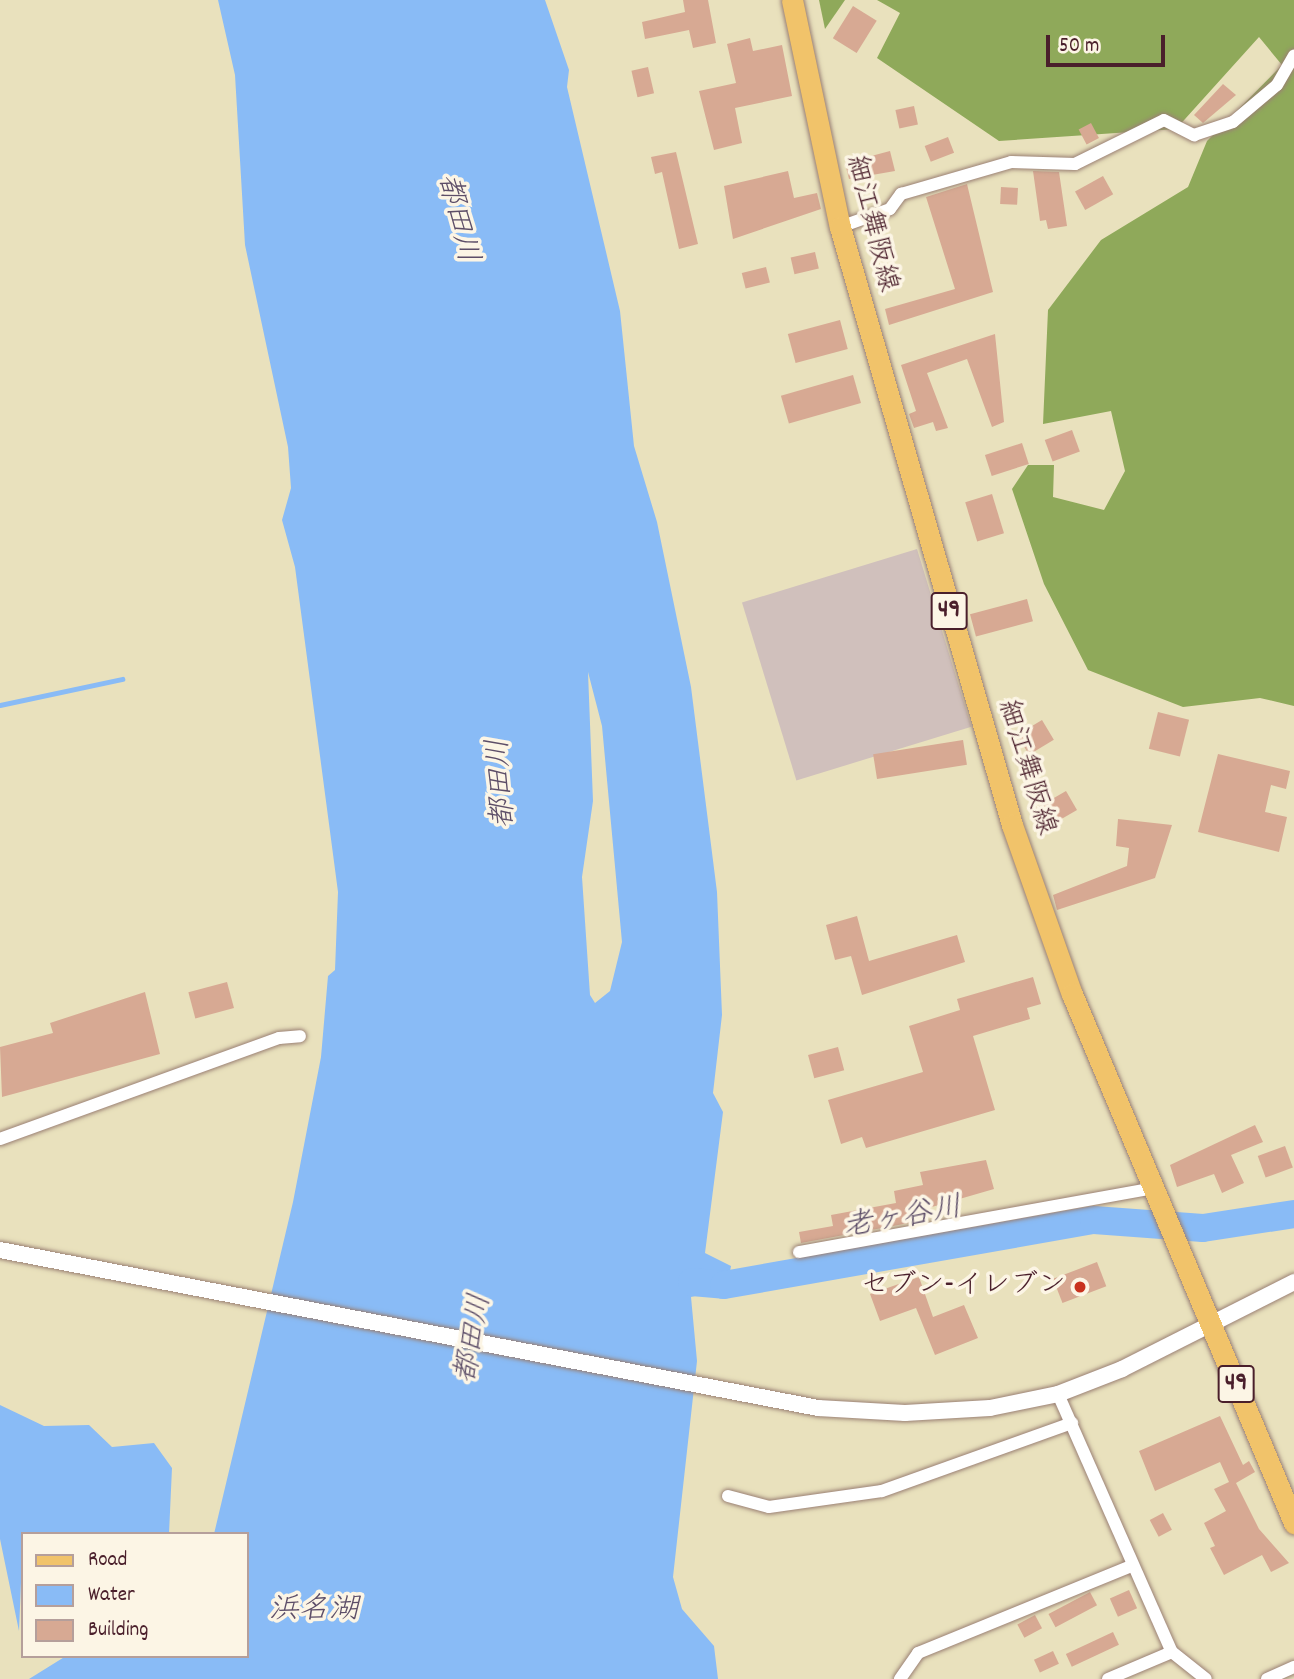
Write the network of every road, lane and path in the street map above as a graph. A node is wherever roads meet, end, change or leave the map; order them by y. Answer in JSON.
{"nodes":[{"id":1,"x":792,"y":0,"type":"edge"},
{"id":2,"x":1294,"y":56,"type":"edge"},
{"id":3,"x":840,"y":227,"type":"junction"},
{"id":4,"x":300,"y":1036,"type":"dead end"},
{"id":5,"x":0,"y":1139,"type":"edge"},
{"id":6,"x":1157,"y":1196,"type":"junction"},
{"id":7,"x":0,"y":1250,"type":"edge"},
{"id":8,"x":799,"y":1252,"type":"dead end"},
{"id":9,"x":1294,"y":1282,"type":"edge"},
{"id":10,"x":1212,"y":1326,"type":"junction"},
{"id":11,"x":1058,"y":1394,"type":"junction"},
{"id":12,"x":1072,"y":1423,"type":"junction"},
{"id":13,"x":727,"y":1496,"type":"dead end"},
{"id":14,"x":1294,"y":1523,"type":"edge"},
{"id":15,"x":1131,"y":1566,"type":"junction"},
{"id":16,"x":1172,"y":1652,"type":"junction"},
{"id":17,"x":1294,"y":1667,"type":"edge"},
{"id":18,"x":900,"y":1679,"type":"edge"},
{"id":19,"x":1108,"y":1679,"type":"edge"},
{"id":20,"x":1206,"y":1679,"type":"edge"},
{"id":21,"x":1267,"y":1679,"type":"edge"}],
"edges":[{"from":1,"to":3,"type":"main road","name":"細江舞阪線","number":"49"},
{"from":2,"to":3,"type":"street"},
{"from":3,"to":6,"type":"main road","name":"細江舞阪線","number":"49"},
{"from":4,"to":5,"type":"street"},
{"from":6,"to":8,"type":"street"},
{"from":6,"to":10,"type":"main road","name":"細江舞阪線","number":"49"},
{"from":7,"to":11,"type":"street"},
{"from":9,"to":10,"type":"street"},
{"from":10,"to":11,"type":"street"},
{"from":10,"to":14,"type":"main road","name":"細江舞阪線","number":"49"},
{"from":11,"to":12,"type":"street"},
{"from":12,"to":13,"type":"street"},
{"from":12,"to":15,"type":"street"},
{"from":15,"to":16,"type":"street"},
{"from":15,"to":18,"type":"street"},
{"from":16,"to":19,"type":"street"},
{"from":16,"to":20,"type":"street"},
{"from":17,"to":21,"type":"street"}]}
